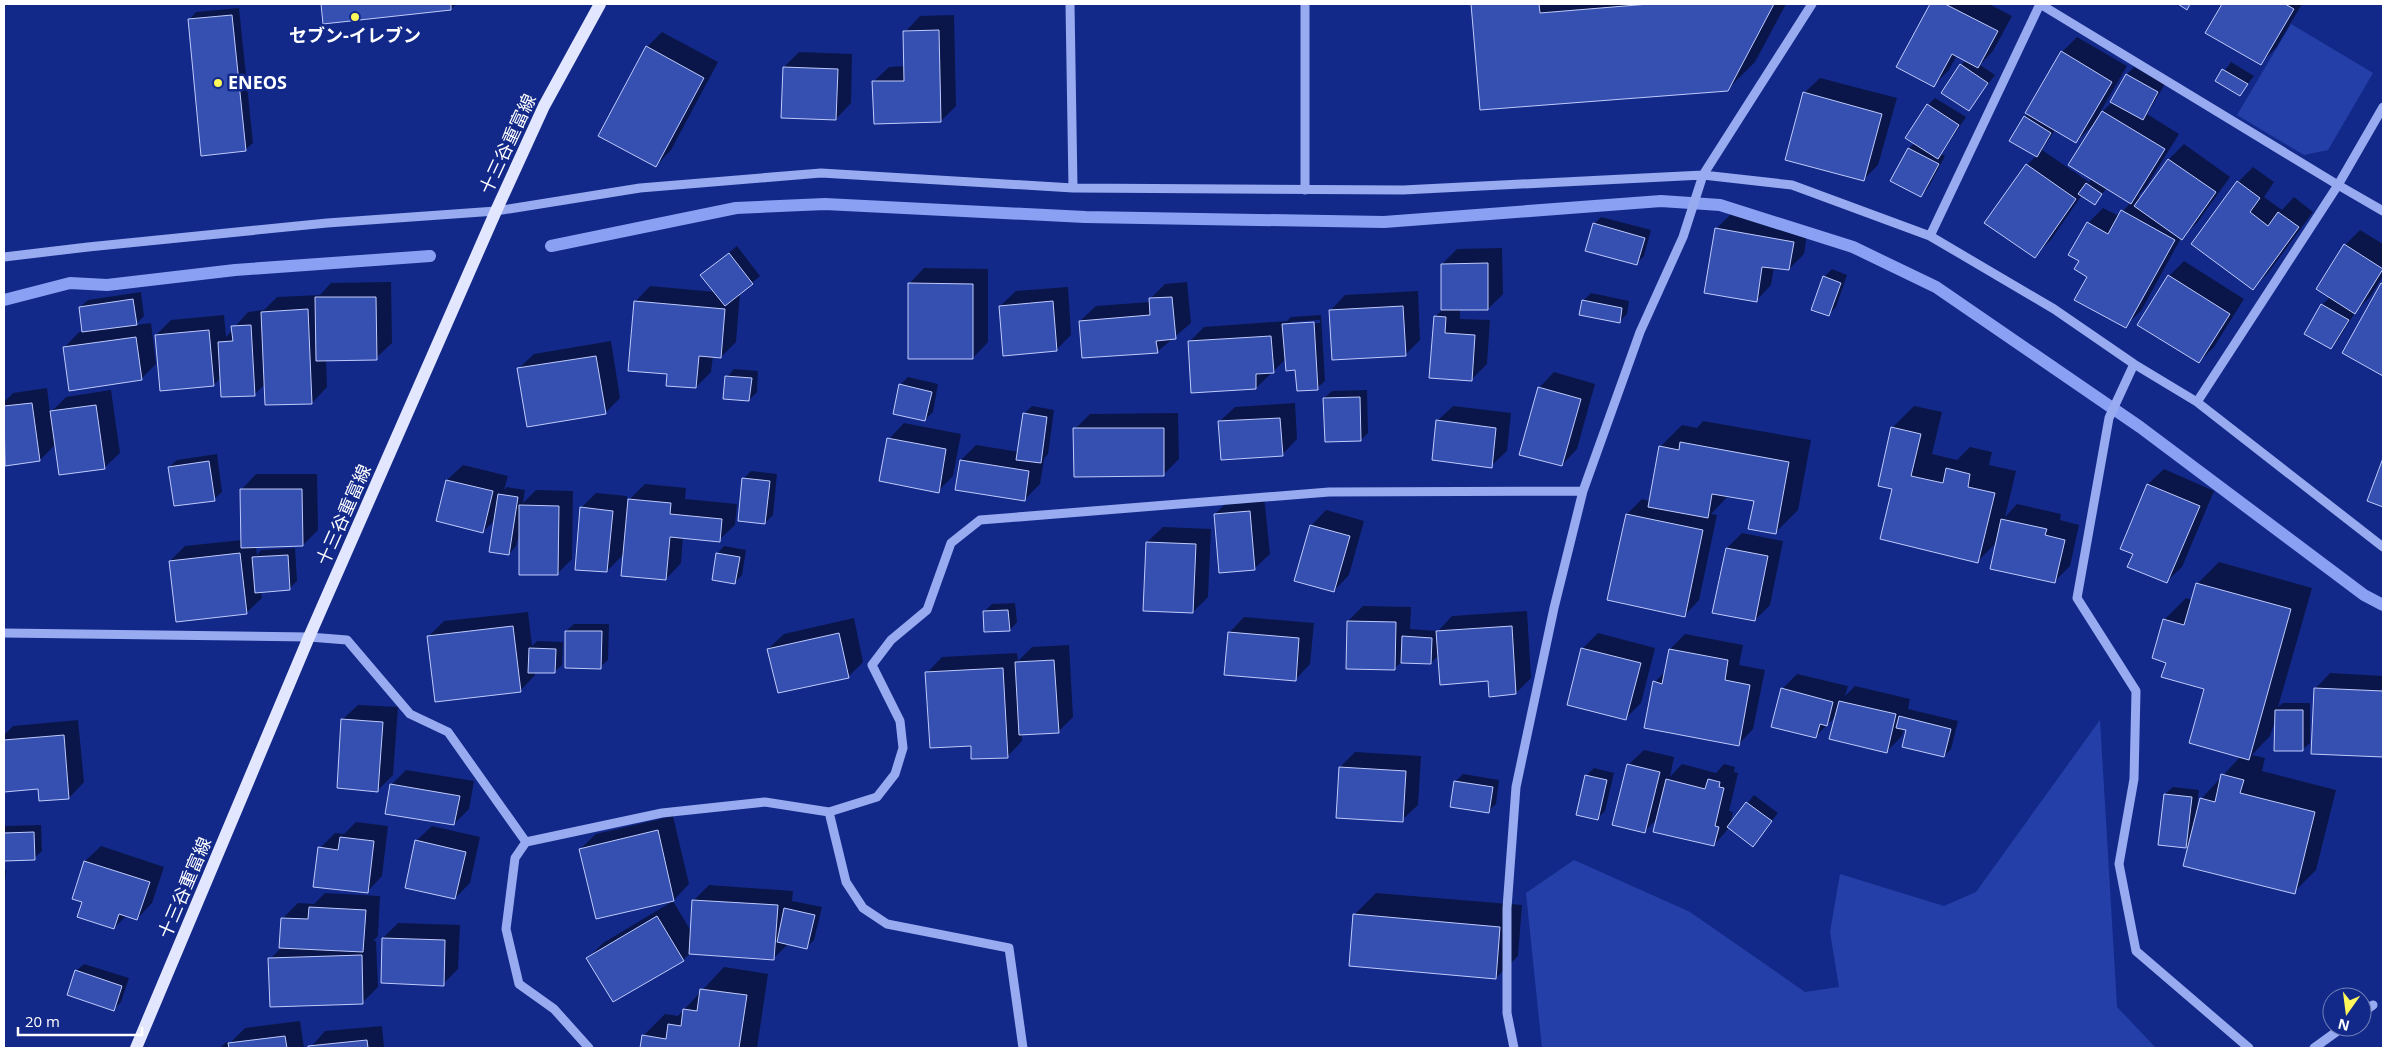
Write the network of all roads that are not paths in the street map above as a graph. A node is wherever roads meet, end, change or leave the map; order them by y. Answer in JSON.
{"nodes":[{"id":1,"x":600,"y":4,"type":"edge"},
{"id":2,"x":1070,"y":4,"type":"edge"},
{"id":3,"x":1306,"y":4,"type":"edge"},
{"id":4,"x":1812,"y":4,"type":"edge"},
{"id":5,"x":2040,"y":4,"type":"edge"},
{"id":6,"x":2383,"y":107,"type":"edge"},
{"id":7,"x":1704,"y":175,"type":"junction"},
{"id":8,"x":2338,"y":185,"type":"junction"},
{"id":9,"x":1073,"y":188,"type":"junction"},
{"id":10,"x":1305,"y":190,"type":"junction"},
{"id":11,"x":2383,"y":211,"type":"edge"},
{"id":12,"x":496,"y":212,"type":"junction"},
{"id":13,"x":1930,"y":236,"type":"junction"},
{"id":14,"x":4,"y":257,"type":"edge"},
{"id":15,"x":2134,"y":364,"type":"junction"},
{"id":16,"x":2197,"y":402,"type":"junction"},
{"id":17,"x":1583,"y":491,"type":"junction"},
{"id":18,"x":2383,"y":547,"type":"edge"},
{"id":19,"x":4,"y":632,"type":"edge"},
{"id":20,"x":309,"y":637,"type":"junction"},
{"id":21,"x":829,"y":812,"type":"junction"},
{"id":22,"x":526,"y":842,"type":"junction"},
{"id":23,"x":2329,"y":1037,"type":"edge"},
{"id":24,"x":136,"y":1048,"type":"edge"},
{"id":25,"x":590,"y":1048,"type":"edge"},
{"id":26,"x":1023,"y":1048,"type":"edge"},
{"id":27,"x":1514,"y":1048,"type":"edge"},
{"id":28,"x":2249,"y":1048,"type":"edge"},
{"id":29,"x":2314,"y":1048,"type":"edge"}],
"edges":[{"from":1,"to":12,"type":"main road","name":"十三谷重富線"},
{"from":2,"to":9,"type":"street"},
{"from":3,"to":10,"type":"street"},
{"from":4,"to":7,"type":"street"},
{"from":5,"to":8,"type":"street"},
{"from":5,"to":13,"type":"street"},
{"from":6,"to":8,"type":"street"},
{"from":7,"to":10,"type":"street"},
{"from":7,"to":13,"type":"street"},
{"from":7,"to":17,"type":"street"},
{"from":8,"to":11,"type":"street"},
{"from":8,"to":16,"type":"street"},
{"from":9,"to":10,"type":"street"},
{"from":9,"to":12,"type":"street"},
{"from":12,"to":14,"type":"street"},
{"from":12,"to":20,"type":"main road","name":"十三谷重富線"},
{"from":13,"to":15,"type":"street"},
{"from":15,"to":16,"type":"street"},
{"from":15,"to":28,"type":"street"},
{"from":16,"to":18,"type":"street"},
{"from":17,"to":21,"type":"street"},
{"from":17,"to":27,"type":"street"},
{"from":19,"to":20,"type":"street"},
{"from":20,"to":22,"type":"street"},
{"from":20,"to":24,"type":"main road","name":"十三谷重富線"},
{"from":21,"to":22,"type":"street"},
{"from":21,"to":26,"type":"street"},
{"from":22,"to":25,"type":"street"},
{"from":23,"to":29,"type":"street"}]}
